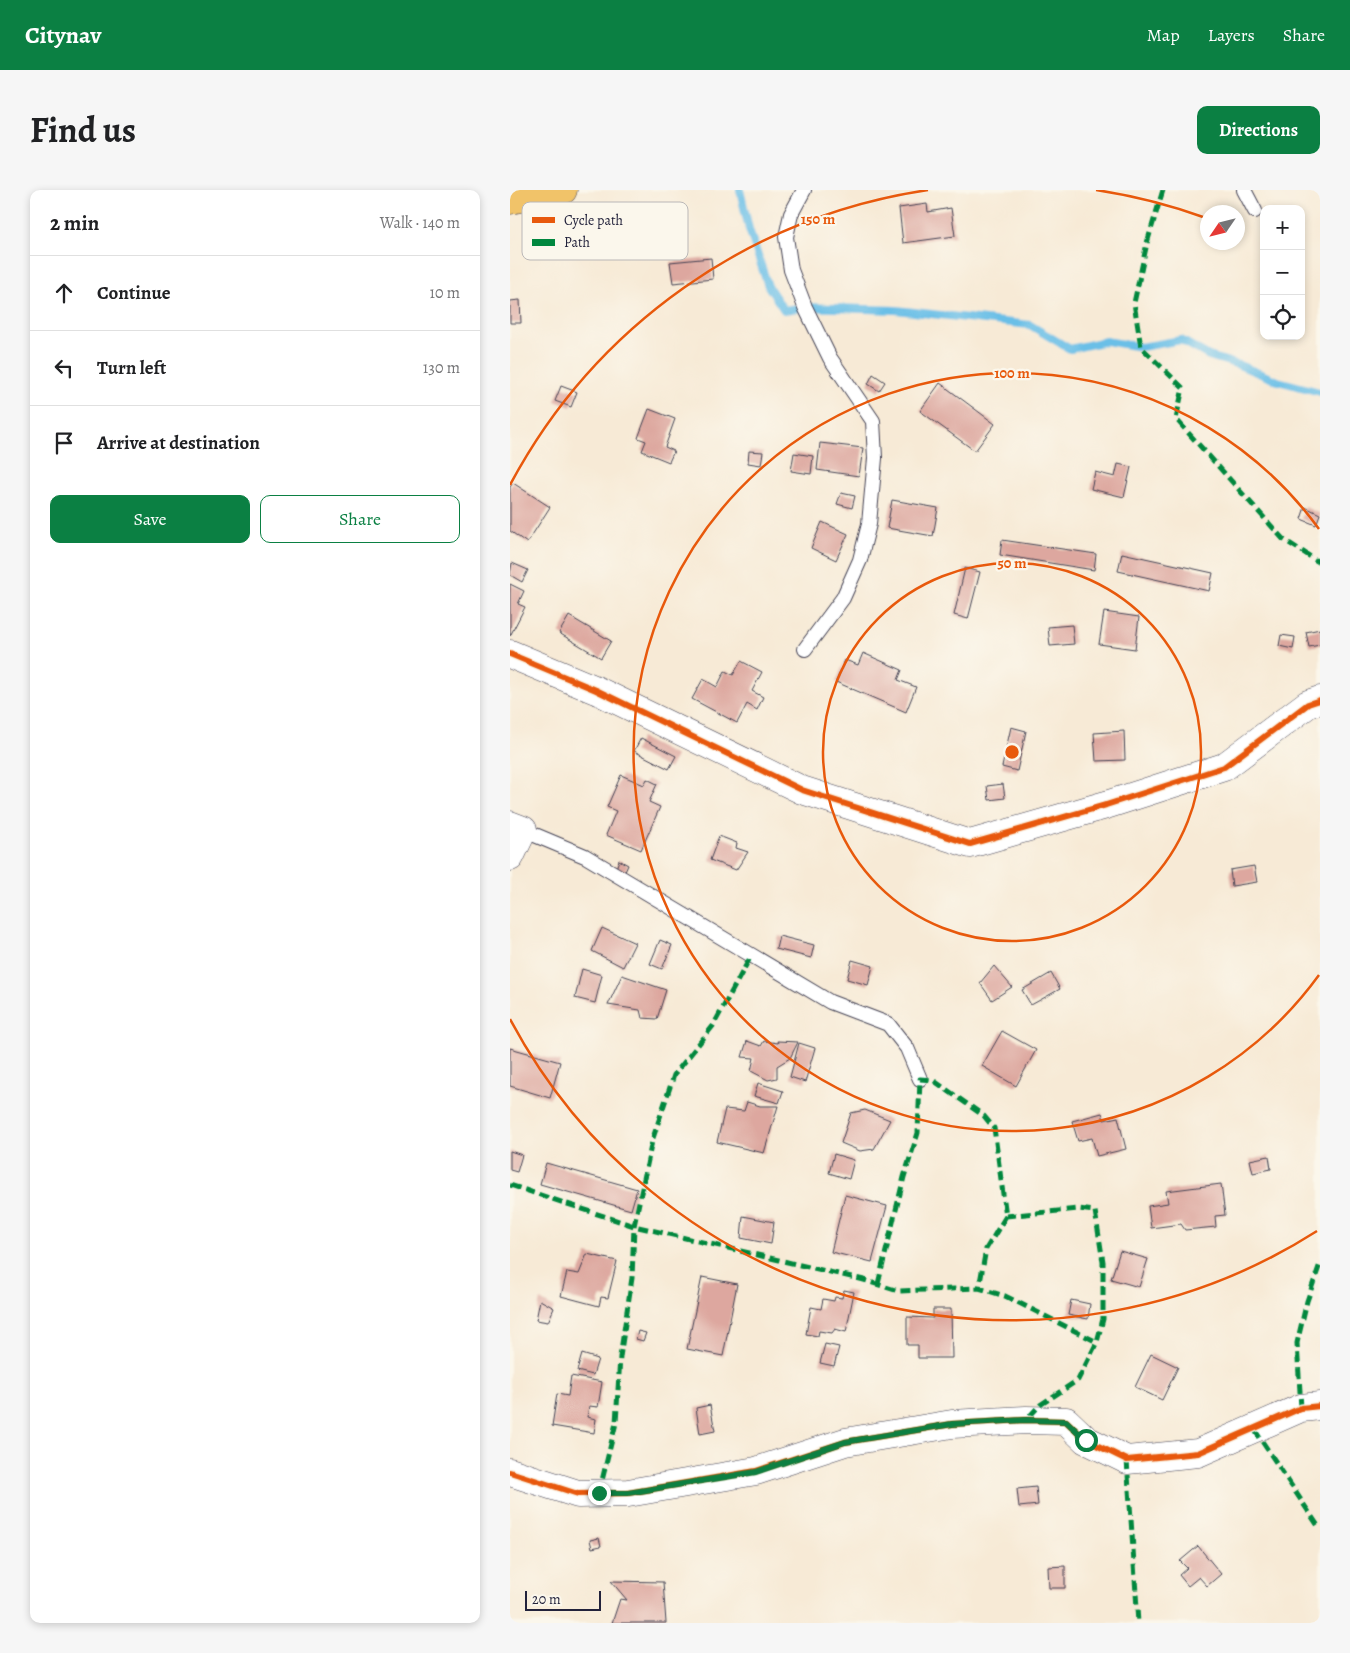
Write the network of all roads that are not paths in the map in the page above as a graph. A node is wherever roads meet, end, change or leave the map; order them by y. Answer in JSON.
{"nodes":[{"id":1,"x":563,"y":190,"type":"edge"},
{"id":2,"x":804,"y":190,"type":"edge"},
{"id":3,"x":1244,"y":190,"type":"edge"},
{"id":4,"x":510,"y":200,"type":"edge"},
{"id":5,"x":1255,"y":211,"type":"dead end"},
{"id":6,"x":805,"y":649,"type":"dead end"},
{"id":7,"x":510,"y":654,"type":"edge"},
{"id":8,"x":1320,"y":700,"type":"edge"},
{"id":9,"x":516,"y":828,"type":"edge"},
{"id":10,"x":510,"y":856,"type":"edge"},
{"id":11,"x":920,"y":1079,"type":"dead end"},
{"id":12,"x":1320,"y":1406,"type":"edge"},
{"id":13,"x":510,"y":1472,"type":"edge"}],
"edges":[{"from":1,"to":4,"type":"main road"},
{"from":2,"to":6,"type":"lane"},
{"from":3,"to":5,"type":"lane"},
{"from":7,"to":8,"type":"street"},
{"from":9,"to":10,"type":"street"},
{"from":9,"to":11,"type":"lane"},
{"from":12,"to":13,"type":"street"}]}
